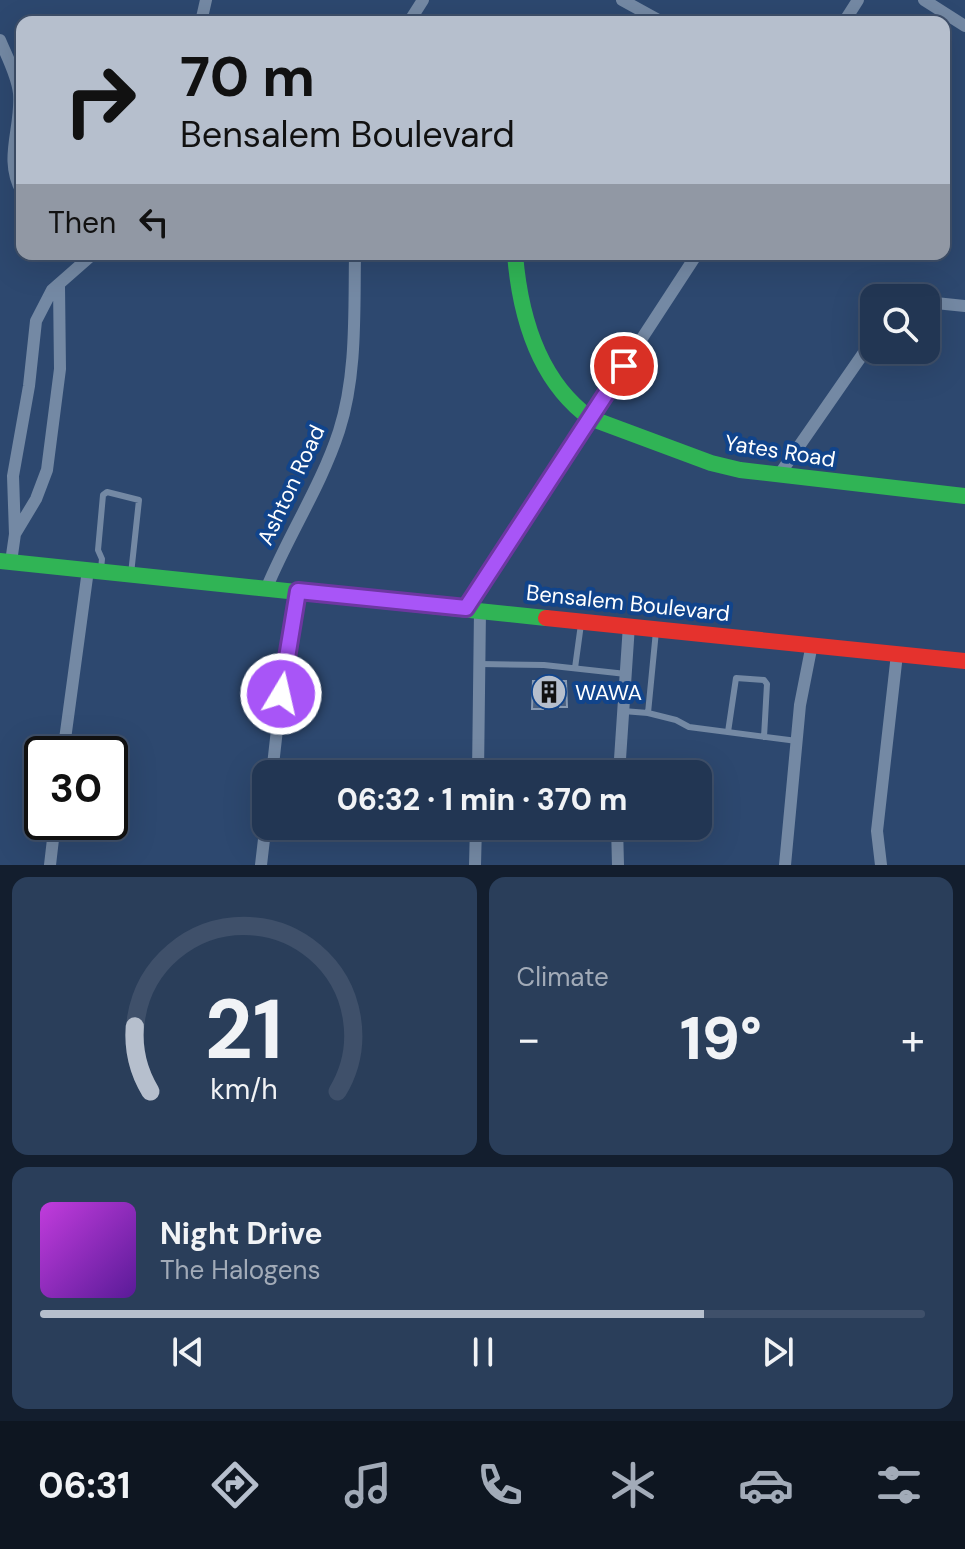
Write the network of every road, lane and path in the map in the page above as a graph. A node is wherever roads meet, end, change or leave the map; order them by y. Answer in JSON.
{"nodes":[{"id":1,"x":622,"y":0,"type":"edge"},
{"id":2,"x":924,"y":0,"type":"edge"},
{"id":3,"x":651,"y":16,"type":"edge"},
{"id":4,"x":949,"y":16,"type":"edge"},
{"id":5,"x":0,"y":40,"type":"edge"},
{"id":6,"x":16,"y":83,"type":"edge"},
{"id":7,"x":16,"y":120,"type":"edge"},
{"id":8,"x":16,"y":177,"type":"edge"},
{"id":9,"x":76,"y":260,"type":"edge"},
{"id":10,"x":355,"y":260,"type":"edge"},
{"id":11,"x":516,"y":260,"type":"edge"},
{"id":12,"x":693,"y":260,"type":"edge"},
{"id":13,"x":59,"y":286,"type":"junction"},
{"id":14,"x":940,"y":303,"type":"edge"},
{"id":15,"x":965,"y":306,"type":"edge"},
{"id":16,"x":860,"y":358,"type":"edge"},
{"id":17,"x":590,"y":418,"type":"junction"},
{"id":18,"x":779,"y":475,"type":"junction"},
{"id":19,"x":965,"y":496,"type":"edge"},
{"id":20,"x":15,"y":534,"type":"junction"},
{"id":21,"x":6,"y":562,"type":"edge"},
{"id":22,"x":94,"y":571,"type":"junction"},
{"id":23,"x":131,"y":574,"type":"junction"},
{"id":24,"x":267,"y":587,"type":"junction"},
{"id":25,"x":298,"y":591,"type":"junction"},
{"id":26,"x":473,"y":609,"type":"junction"},
{"id":27,"x":582,"y":620,"type":"junction"},
{"id":28,"x":629,"y":625,"type":"junction"},
{"id":29,"x":656,"y":628,"type":"junction"},
{"id":30,"x":812,"y":644,"type":"junction"},
{"id":31,"x":897,"y":654,"type":"junction"},
{"id":32,"x":965,"y":661,"type":"edge"},
{"id":33,"x":480,"y":664,"type":"junction"},
{"id":34,"x":575,"y":668,"type":"junction"},
{"id":35,"x":626,"y":674,"type":"junction"},
{"id":36,"x":623,"y":711,"type":"junction"},
{"id":37,"x":648,"y":713,"type":"junction"},
{"id":38,"x":728,"y":732,"type":"junction"},
{"id":39,"x":66,"y":736,"type":"edge"},
{"id":40,"x":764,"y":737,"type":"junction"},
{"id":41,"x":797,"y":741,"type":"junction"},
{"id":42,"x":274,"y":760,"type":"edge"},
{"id":43,"x":478,"y":760,"type":"edge"},
{"id":44,"x":620,"y":760,"type":"edge"},
{"id":45,"x":53,"y":840,"type":"edge"},
{"id":46,"x":264,"y":840,"type":"edge"},
{"id":47,"x":476,"y":840,"type":"edge"},
{"id":48,"x":617,"y":840,"type":"edge"},
{"id":49,"x":50,"y":865,"type":"edge"},
{"id":50,"x":261,"y":865,"type":"edge"},
{"id":51,"x":475,"y":865,"type":"edge"},
{"id":52,"x":618,"y":865,"type":"edge"},
{"id":53,"x":785,"y":865,"type":"edge"},
{"id":54,"x":881,"y":865,"type":"edge"}],
"edges":[{"from":1,"to":3,"type":"street"},
{"from":2,"to":4,"type":"street"},
{"from":5,"to":6,"type":"street"},
{"from":7,"to":8,"type":"street"},
{"from":9,"to":13,"type":"street"},
{"from":10,"to":24,"type":"street","name":"Ashton Road"},
{"from":11,"to":17,"type":"main road","name":"Yates Road"},
{"from":12,"to":17,"type":"street"},
{"from":13,"to":20,"type":"street"},
{"from":13,"to":20,"type":"street"},
{"from":14,"to":15,"type":"street"},
{"from":16,"to":18,"type":"street"},
{"from":17,"to":18,"type":"main road","name":"Yates Road"},
{"from":17,"to":26,"type":"street"},
{"from":18,"to":19,"type":"main road","name":"Yates Road"},
{"from":20,"to":21,"type":"street"},
{"from":21,"to":22,"type":"main road","name":"Bensalem Boulevard"},
{"from":22,"to":23,"type":"main road","name":"Bensalem Boulevard"},
{"from":22,"to":23,"type":"lane"},
{"from":22,"to":39,"type":"street"},
{"from":23,"to":24,"type":"main road","name":"Bensalem Boulevard"},
{"from":24,"to":25,"type":"main road","name":"Bensalem Boulevard"},
{"from":25,"to":26,"type":"main road","name":"Bensalem Boulevard"},
{"from":25,"to":42,"type":"street"},
{"from":26,"to":27,"type":"main road","name":"Bensalem Boulevard"},
{"from":26,"to":33,"type":"street"},
{"from":27,"to":28,"type":"main road","name":"Bensalem Boulevard"},
{"from":27,"to":34,"type":"lane"},
{"from":28,"to":29,"type":"main road","name":"Bensalem Boulevard"},
{"from":28,"to":35,"type":"street"},
{"from":29,"to":30,"type":"main road","name":"Bensalem Boulevard"},
{"from":29,"to":37,"type":"lane"},
{"from":30,"to":31,"type":"main road","name":"Bensalem Boulevard"},
{"from":30,"to":41,"type":"street"},
{"from":31,"to":32,"type":"main road","name":"Bensalem Boulevard"},
{"from":31,"to":54,"type":"street"},
{"from":33,"to":34,"type":"lane"},
{"from":33,"to":43,"type":"street"},
{"from":34,"to":35,"type":"lane"},
{"from":35,"to":36,"type":"street"},
{"from":36,"to":37,"type":"lane"},
{"from":36,"to":44,"type":"street"},
{"from":37,"to":38,"type":"lane"},
{"from":38,"to":40,"type":"lane"},
{"from":38,"to":40,"type":"lane"},
{"from":40,"to":41,"type":"lane"},
{"from":41,"to":53,"type":"street"},
{"from":45,"to":49,"type":"street"},
{"from":46,"to":50,"type":"street"},
{"from":47,"to":51,"type":"street"},
{"from":48,"to":52,"type":"street"}]}
